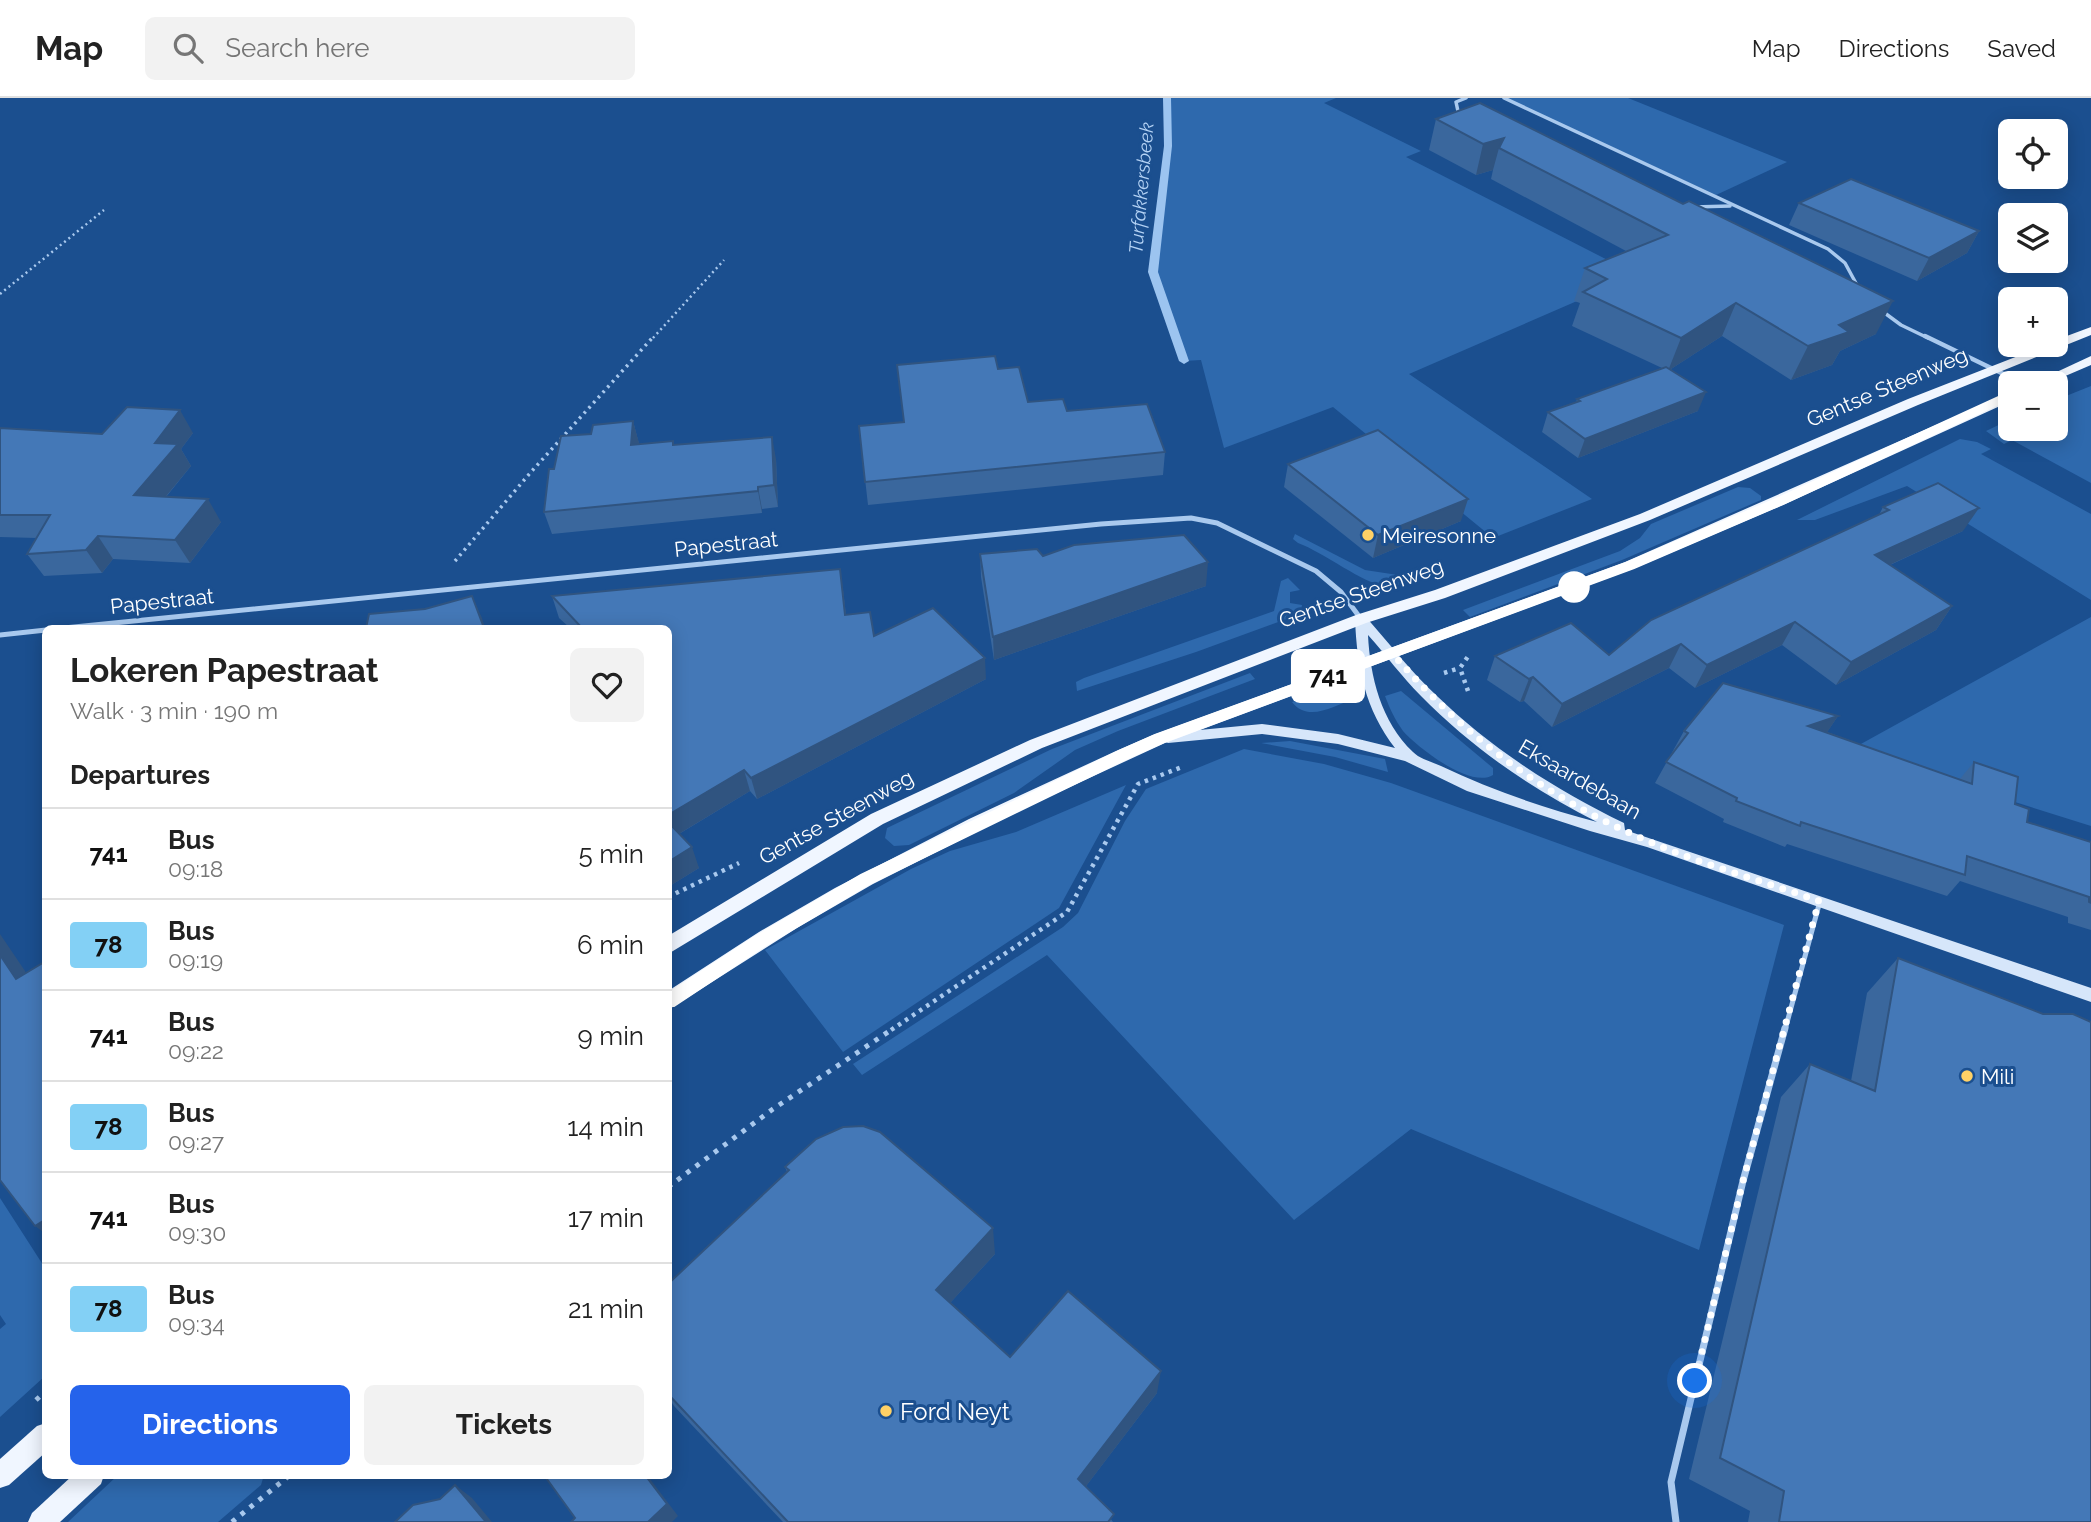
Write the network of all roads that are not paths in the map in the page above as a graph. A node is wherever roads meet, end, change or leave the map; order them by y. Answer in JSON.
{"nodes":[{"id":1,"x":1466,"y":98,"type":"edge"},
{"id":2,"x":1504,"y":98,"type":"edge"},
{"id":3,"x":1460,"y":120,"type":"edge"},
{"id":4,"x":1734,"y":207,"type":"junction"},
{"id":5,"x":1684,"y":208,"type":"edge"},
{"id":6,"x":1865,"y":295,"type":"edge"},
{"id":7,"x":1873,"y":305,"type":"edge"},
{"id":8,"x":2091,"y":331,"type":"edge"},
{"id":9,"x":2091,"y":360,"type":"edge"},
{"id":10,"x":1996,"y":370,"type":"junction"},
{"id":11,"x":2066,"y":371,"type":"edge"},
{"id":12,"x":1998,"y":402,"type":"edge"},
{"id":13,"x":1361,"y":619,"type":"junction"},
{"id":14,"x":94,"y":625,"type":"edge"},
{"id":15,"x":42,"y":630,"type":"edge"},
{"id":16,"x":0,"y":635,"type":"edge"},
{"id":17,"x":1392,"y":653,"type":"junction"},
{"id":18,"x":1362,"y":663,"type":"junction"},
{"id":19,"x":1159,"y":739,"type":"junction"},
{"id":20,"x":1409,"y":757,"type":"junction"},
{"id":21,"x":1649,"y":842,"type":"junction"},
{"id":22,"x":1819,"y":901,"type":"junction"},
{"id":23,"x":672,"y":944,"type":"edge"},
{"id":24,"x":2091,"y":995,"type":"edge"},
{"id":25,"x":672,"y":999,"type":"edge"},
{"id":26,"x":42,"y":1439,"type":"edge"},
{"id":27,"x":0,"y":1476,"type":"edge"},
{"id":28,"x":88,"y":1479,"type":"edge"},
{"id":29,"x":41,"y":1522,"type":"edge"},
{"id":30,"x":1676,"y":1522,"type":"edge"}],
"edges":[{"from":1,"to":3,"type":"lane"},
{"from":2,"to":4,"type":"lane"},
{"from":4,"to":5,"type":"lane"},
{"from":4,"to":6,"type":"lane"},
{"from":7,"to":10,"type":"lane"},
{"from":8,"to":10,"type":"main road","name":"Gentse Steenweg"},
{"from":9,"to":11,"type":"main road"},
{"from":10,"to":13,"type":"main road","name":"Gentse Steenweg"},
{"from":12,"to":17,"type":"main road"},
{"from":13,"to":14,"type":"street","name":"Papestraat"},
{"from":13,"to":17,"type":"main road","name":"Eksaardebaan"},
{"from":13,"to":18,"type":"main road","name":"Eksaardebaan"},
{"from":13,"to":23,"type":"main road","name":"Gentse Steenweg"},
{"from":15,"to":16,"type":"street"},
{"from":17,"to":18,"type":"main road"},
{"from":17,"to":21,"type":"main road","name":"Eksaardebaan"},
{"from":18,"to":19,"type":"main road"},
{"from":18,"to":20,"type":"main road","name":"Eksaardebaan"},
{"from":19,"to":20,"type":"main road","name":"Eksaardebaan"},
{"from":19,"to":25,"type":"main road"},
{"from":20,"to":21,"type":"main road","name":"Eksaardebaan"},
{"from":21,"to":22,"type":"main road","name":"Eksaardebaan"},
{"from":22,"to":24,"type":"main road","name":"Eksaardebaan"},
{"from":22,"to":30,"type":"lane"},
{"from":26,"to":27,"type":"main road"},
{"from":28,"to":29,"type":"main road"}]}
